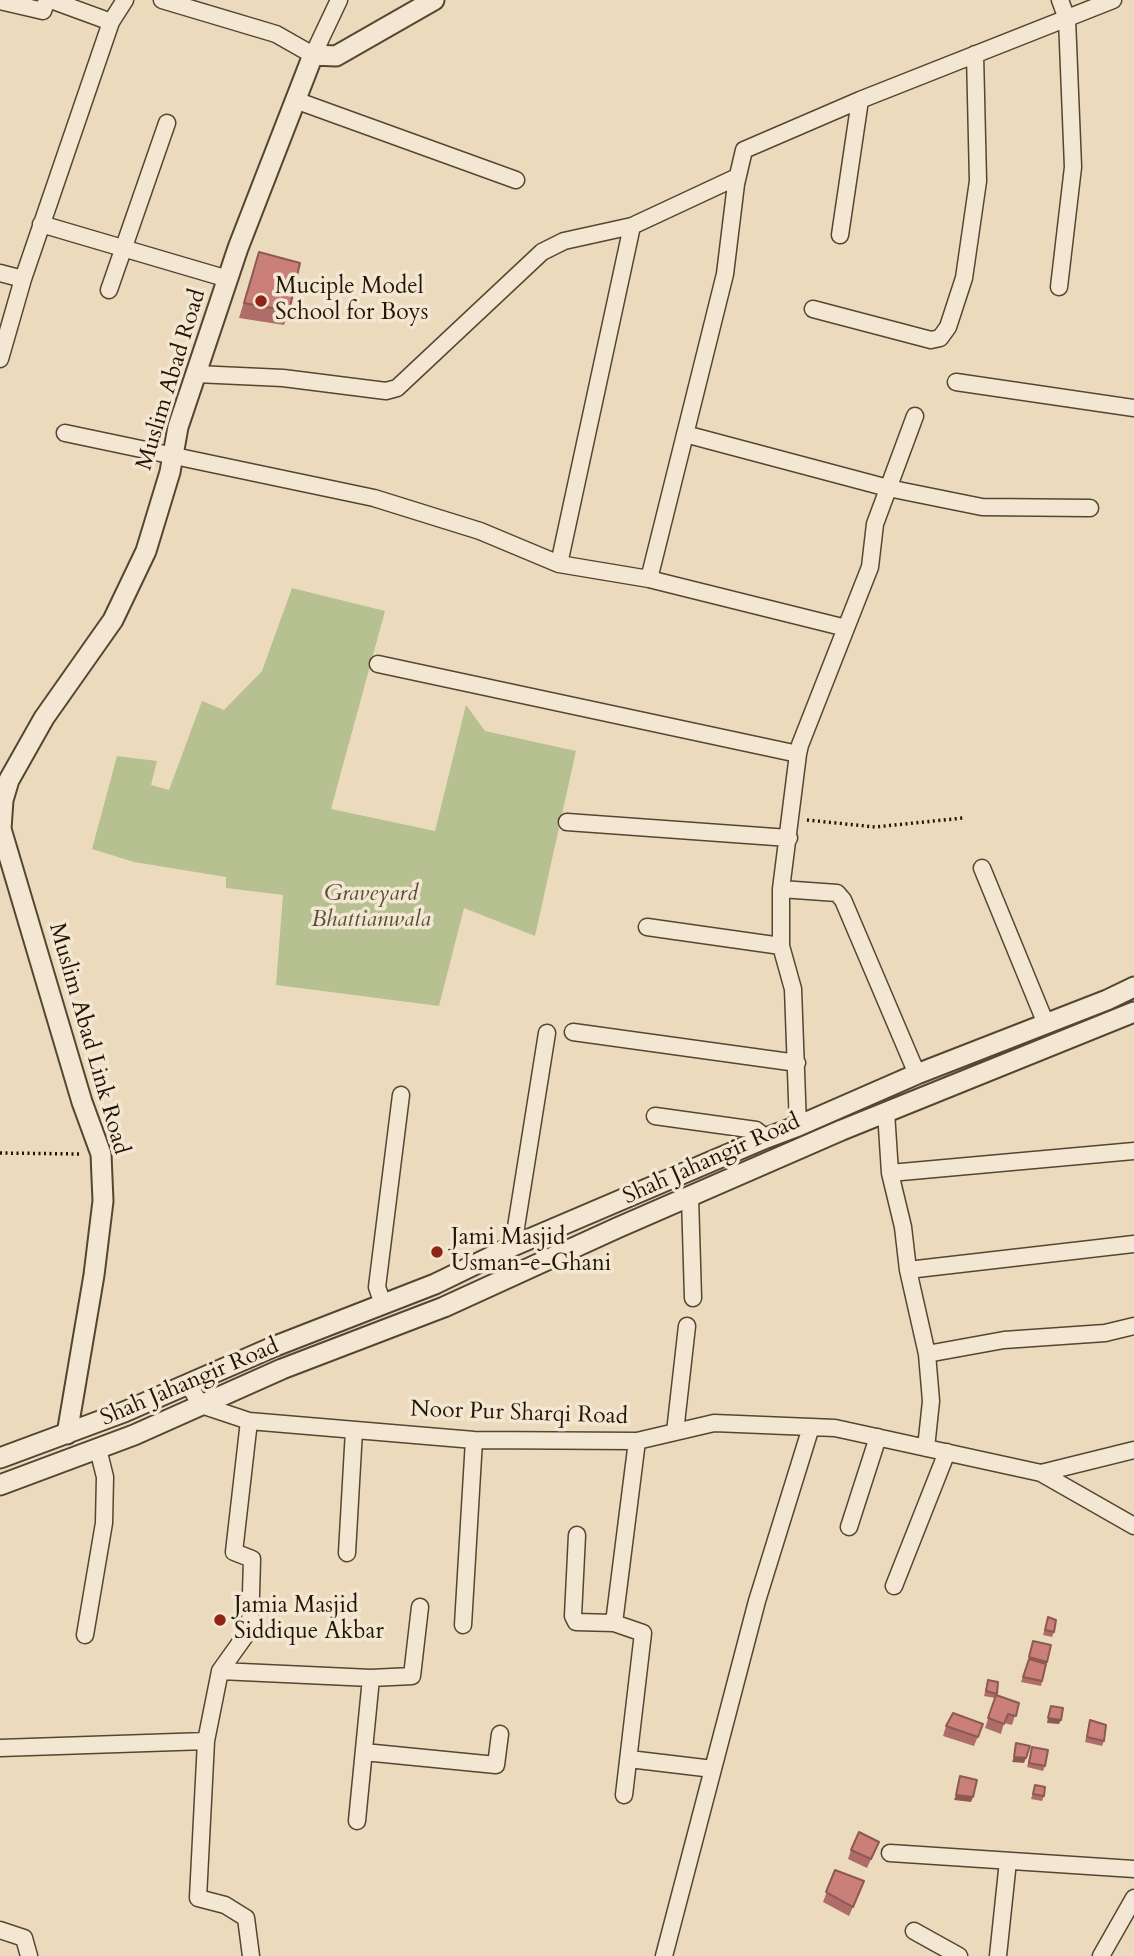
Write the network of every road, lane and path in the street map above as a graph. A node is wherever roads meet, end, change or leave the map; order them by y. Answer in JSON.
{"nodes":[{"id":1,"x":49,"y":0,"type":"edge"},
{"id":2,"x":125,"y":0,"type":"edge"},
{"id":3,"x":162,"y":0,"type":"edge"},
{"id":4,"x":339,"y":0,"type":"edge"},
{"id":5,"x":434,"y":0,"type":"edge"},
{"id":6,"x":1060,"y":0,"type":"edge"},
{"id":7,"x":1112,"y":0,"type":"edge"},
{"id":8,"x":0,"y":1,"type":"edge"},
{"id":9,"x":1067,"y":19,"type":"junction"},
{"id":10,"x":111,"y":22,"type":"junction"},
{"id":11,"x":975,"y":54,"type":"junction"},
{"id":12,"x":313,"y":55,"type":"junction"},
{"id":13,"x":295,"y":100,"type":"junction"},
{"id":14,"x":860,"y":100,"type":"junction"},
{"id":15,"x":167,"y":123,"type":"dead end"},
{"id":16,"x":737,"y":177,"type":"junction"},
{"id":17,"x":516,"y":180,"type":"dead end"},
{"id":18,"x":41,"y":224,"type":"junction"},
{"id":19,"x":632,"y":226,"type":"junction"},
{"id":20,"x":840,"y":235,"type":"dead end"},
{"id":21,"x":124,"y":249,"type":"junction"},
{"id":22,"x":0,"y":273,"type":"edge"},
{"id":23,"x":23,"y":279,"type":"junction"},
{"id":24,"x":228,"y":279,"type":"junction"},
{"id":25,"x":1059,"y":287,"type":"dead end"},
{"id":26,"x":109,"y":290,"type":"dead end"},
{"id":27,"x":813,"y":309,"type":"dead end"},
{"id":28,"x":0,"y":359,"type":"edge"},
{"id":29,"x":196,"y":374,"type":"junction"},
{"id":30,"x":956,"y":382,"type":"dead end"},
{"id":31,"x":1134,"y":408,"type":"edge"},
{"id":32,"x":915,"y":416,"type":"dead end"},
{"id":33,"x":65,"y":433,"type":"dead end"},
{"id":34,"x":685,"y":434,"type":"junction"},
{"id":35,"x":173,"y":455,"type":"junction"},
{"id":36,"x":888,"y":488,"type":"junction"},
{"id":37,"x":1090,"y":508,"type":"dead end"},
{"id":38,"x":559,"y":564,"type":"junction"},
{"id":39,"x":649,"y":579,"type":"junction"},
{"id":40,"x":846,"y":628,"type":"junction"},
{"id":41,"x":378,"y":664,"type":"dead end"},
{"id":42,"x":798,"y":754,"type":"junction"},
{"id":43,"x":963,"y":818,"type":"dead end"},
{"id":44,"x":791,"y":819,"type":"junction"},
{"id":45,"x":567,"y":822,"type":"dead end"},
{"id":46,"x":0,"y":829,"type":"edge"},
{"id":47,"x":789,"y":838,"type":"junction"},
{"id":48,"x":982,"y":869,"type":"dead end"},
{"id":49,"x":781,"y":889,"type":"junction"},
{"id":50,"x":647,"y":927,"type":"dead end"},
{"id":51,"x":781,"y":946,"type":"junction"},
{"id":52,"x":1134,"y":987,"type":"edge"},
{"id":53,"x":1134,"y":1012,"type":"edge"},
{"id":54,"x":1046,"y":1024,"type":"junction"},
{"id":55,"x":573,"y":1032,"type":"dead end"},
{"id":56,"x":547,"y":1033,"type":"dead end"},
{"id":57,"x":797,"y":1063,"type":"junction"},
{"id":58,"x":917,"y":1074,"type":"junction"},
{"id":59,"x":401,"y":1095,"type":"dead end"},
{"id":60,"x":886,"y":1112,"type":"junction"},
{"id":61,"x":655,"y":1116,"type":"dead end"},
{"id":62,"x":798,"y":1126,"type":"junction"},
{"id":63,"x":766,"y":1138,"type":"junction"},
{"id":64,"x":1134,"y":1151,"type":"edge"},
{"id":65,"x":0,"y":1153,"type":"edge"},
{"id":66,"x":100,"y":1154,"type":"junction"},
{"id":67,"x":890,"y":1173,"type":"junction"},
{"id":68,"x":690,"y":1196,"type":"junction"},
{"id":69,"x":1134,"y":1244,"type":"edge"},
{"id":70,"x":513,"y":1246,"type":"junction"},
{"id":71,"x":908,"y":1270,"type":"junction"},
{"id":72,"x":693,"y":1298,"type":"dead end"},
{"id":73,"x":383,"y":1304,"type":"junction"},
{"id":74,"x":687,"y":1326,"type":"dead end"},
{"id":75,"x":1134,"y":1326,"type":"edge"},
{"id":76,"x":927,"y":1354,"type":"junction"},
{"id":77,"x":188,"y":1384,"type":"junction"},
{"id":78,"x":201,"y":1405,"type":"junction"},
{"id":79,"x":249,"y":1420,"type":"junction"},
{"id":80,"x":811,"y":1427,"type":"junction"},
{"id":81,"x":354,"y":1430,"type":"junction"},
{"id":82,"x":676,"y":1432,"type":"junction"},
{"id":83,"x":67,"y":1434,"type":"junction"},
{"id":84,"x":878,"y":1437,"type":"junction"},
{"id":85,"x":474,"y":1440,"type":"junction"},
{"id":86,"x":637,"y":1441,"type":"junction"},
{"id":87,"x":99,"y":1448,"type":"junction"},
{"id":88,"x":926,"y":1448,"type":"junction"},
{"id":89,"x":1134,"y":1450,"type":"edge"},
{"id":90,"x":947,"y":1452,"type":"junction"},
{"id":91,"x":0,"y":1458,"type":"edge"},
{"id":92,"x":1041,"y":1473,"type":"junction"},
{"id":93,"x":0,"y":1485,"type":"edge"},
{"id":94,"x":1134,"y":1526,"type":"edge"},
{"id":95,"x":849,"y":1527,"type":"dead end"},
{"id":96,"x":577,"y":1535,"type":"dead end"},
{"id":97,"x":347,"y":1553,"type":"dead end"},
{"id":98,"x":894,"y":1586,"type":"dead end"},
{"id":99,"x":420,"y":1607,"type":"dead end"},
{"id":100,"x":614,"y":1623,"type":"junction"},
{"id":101,"x":463,"y":1625,"type":"dead end"},
{"id":102,"x":85,"y":1635,"type":"dead end"},
{"id":103,"x":220,"y":1671,"type":"junction"},
{"id":104,"x":371,"y":1678,"type":"junction"},
{"id":105,"x":500,"y":1734,"type":"dead end"},
{"id":106,"x":206,"y":1741,"type":"junction"},
{"id":107,"x":0,"y":1748,"type":"edge"},
{"id":108,"x":364,"y":1752,"type":"junction"},
{"id":109,"x":629,"y":1759,"type":"junction"},
{"id":110,"x":713,"y":1769,"type":"junction"},
{"id":111,"x":624,"y":1795,"type":"dead end"},
{"id":112,"x":357,"y":1821,"type":"dead end"},
{"id":113,"x":890,"y":1853,"type":"dead end"},
{"id":114,"x":1008,"y":1861,"type":"junction"},
{"id":115,"x":1134,"y":1869,"type":"edge"},
{"id":116,"x":1133,"y":1901,"type":"edge"},
{"id":117,"x":0,"y":1930,"type":"edge"},
{"id":118,"x":914,"y":1931,"type":"dead end"},
{"id":119,"x":29,"y":1956,"type":"edge"},
{"id":120,"x":251,"y":1956,"type":"edge"},
{"id":121,"x":664,"y":1956,"type":"edge"},
{"id":122,"x":959,"y":1956,"type":"edge"},
{"id":123,"x":998,"y":1956,"type":"edge"},
{"id":124,"x":1101,"y":1956,"type":"edge"}],
"edges":[{"from":1,"to":8,"type":"street"},
{"from":1,"to":10,"type":"street"},
{"from":2,"to":10,"type":"street"},
{"from":3,"to":12,"type":"street"},
{"from":4,"to":12,"type":"street"},
{"from":5,"to":12,"type":"street"},
{"from":6,"to":9,"type":"street"},
{"from":7,"to":9,"type":"street"},
{"from":9,"to":11,"type":"street"},
{"from":9,"to":25,"type":"street"},
{"from":10,"to":18,"type":"street"},
{"from":11,"to":14,"type":"street"},
{"from":11,"to":27,"type":"street"},
{"from":12,"to":13,"type":"street","name":"Muslim Abad Road"},
{"from":13,"to":17,"type":"street"},
{"from":13,"to":24,"type":"street","name":"Muslim Abad Road"},
{"from":14,"to":16,"type":"street"},
{"from":14,"to":20,"type":"street"},
{"from":15,"to":21,"type":"street"},
{"from":16,"to":19,"type":"street"},
{"from":16,"to":34,"type":"street"},
{"from":18,"to":21,"type":"street"},
{"from":18,"to":23,"type":"street"},
{"from":19,"to":29,"type":"street"},
{"from":19,"to":38,"type":"street"},
{"from":21,"to":24,"type":"street"},
{"from":21,"to":26,"type":"street"},
{"from":22,"to":23,"type":"street"},
{"from":23,"to":28,"type":"street"},
{"from":24,"to":29,"type":"street","name":"Muslim Abad Road"},
{"from":29,"to":35,"type":"street","name":"Muslim Abad Road"},
{"from":30,"to":31,"type":"street"},
{"from":32,"to":36,"type":"street"},
{"from":33,"to":35,"type":"street"},
{"from":34,"to":36,"type":"street"},
{"from":34,"to":39,"type":"street"},
{"from":35,"to":38,"type":"street"},
{"from":35,"to":46,"type":"street","name":"Muslim Abad Road"},
{"from":36,"to":37,"type":"street"},
{"from":36,"to":40,"type":"street"},
{"from":38,"to":39,"type":"street"},
{"from":39,"to":40,"type":"street"},
{"from":40,"to":42,"type":"street"},
{"from":41,"to":42,"type":"street"},
{"from":42,"to":44,"type":"street"},
{"from":43,"to":44,"type":"path"},
{"from":44,"to":47,"type":"street"},
{"from":45,"to":47,"type":"street"},
{"from":46,"to":66,"type":"street","name":"Muslim Abad Link Road"},
{"from":47,"to":49,"type":"street"},
{"from":48,"to":54,"type":"street"},
{"from":49,"to":51,"type":"street"},
{"from":49,"to":58,"type":"street"},
{"from":50,"to":51,"type":"street"},
{"from":51,"to":57,"type":"street"},
{"from":52,"to":54,"type":"street","name":"Shah Jahangir Road"},
{"from":53,"to":60,"type":"street","name":"Shah Jahangir Road"},
{"from":54,"to":58,"type":"street","name":"Shah Jahangir Road"},
{"from":55,"to":57,"type":"street"},
{"from":56,"to":70,"type":"street"},
{"from":57,"to":62,"type":"street"},
{"from":58,"to":62,"type":"street","name":"Shah Jahangir Road"},
{"from":59,"to":73,"type":"street"},
{"from":60,"to":67,"type":"street"},
{"from":60,"to":68,"type":"street","name":"Shah Jahangir Road"},
{"from":61,"to":63,"type":"street"},
{"from":62,"to":63,"type":"street","name":"Shah Jahangir Road"},
{"from":63,"to":70,"type":"street","name":"Shah Jahangir Road"},
{"from":64,"to":67,"type":"street"},
{"from":65,"to":66,"type":"path"},
{"from":66,"to":83,"type":"street","name":"Muslim Abad Link Road"},
{"from":67,"to":71,"type":"street"},
{"from":68,"to":72,"type":"street"},
{"from":68,"to":78,"type":"street","name":"Shah Jahangir Road"},
{"from":69,"to":71,"type":"street"},
{"from":70,"to":73,"type":"street","name":"Shah Jahangir Road"},
{"from":71,"to":76,"type":"street"},
{"from":73,"to":77,"type":"street","name":"Shah Jahangir Road"},
{"from":74,"to":82,"type":"street"},
{"from":75,"to":76,"type":"street"},
{"from":76,"to":88,"type":"street"},
{"from":77,"to":78,"type":"street"},
{"from":77,"to":83,"type":"street","name":"Shah Jahangir Road"},
{"from":78,"to":79,"type":"street","name":"Noor Pur Sharqi Road"},
{"from":78,"to":87,"type":"street","name":"Shah Jahangir Road"},
{"from":79,"to":81,"type":"street","name":"Noor Pur Sharqi Road"},
{"from":79,"to":103,"type":"street"},
{"from":80,"to":82,"type":"street","name":"Noor Pur Sharqi Road"},
{"from":80,"to":84,"type":"street","name":"Noor Pur Sharqi Road"},
{"from":80,"to":110,"type":"street"},
{"from":81,"to":85,"type":"street","name":"Noor Pur Sharqi Road"},
{"from":81,"to":97,"type":"street"},
{"from":82,"to":86,"type":"street","name":"Noor Pur Sharqi Road"},
{"from":83,"to":91,"type":"street","name":"Shah Jahangir Road"},
{"from":84,"to":88,"type":"street","name":"Noor Pur Sharqi Road"},
{"from":84,"to":95,"type":"street"},
{"from":85,"to":86,"type":"street","name":"Noor Pur Sharqi Road"},
{"from":85,"to":101,"type":"street"},
{"from":86,"to":100,"type":"street"},
{"from":87,"to":93,"type":"street","name":"Shah Jahangir Road"},
{"from":87,"to":102,"type":"street"},
{"from":88,"to":90,"type":"street","name":"Noor Pur Sharqi Road"},
{"from":89,"to":92,"type":"street"},
{"from":90,"to":92,"type":"street","name":"Noor Pur Sharqi Road"},
{"from":90,"to":98,"type":"street"},
{"from":92,"to":94,"type":"street"},
{"from":96,"to":100,"type":"street"},
{"from":99,"to":104,"type":"street"},
{"from":100,"to":109,"type":"street"},
{"from":103,"to":104,"type":"street"},
{"from":103,"to":106,"type":"street"},
{"from":104,"to":108,"type":"street"},
{"from":105,"to":108,"type":"street"},
{"from":106,"to":107,"type":"street"},
{"from":106,"to":120,"type":"street"},
{"from":108,"to":112,"type":"street"},
{"from":109,"to":110,"type":"street"},
{"from":109,"to":111,"type":"street"},
{"from":110,"to":121,"type":"street"},
{"from":113,"to":114,"type":"street"},
{"from":114,"to":115,"type":"street"},
{"from":114,"to":123,"type":"street"},
{"from":116,"to":124,"type":"street"},
{"from":117,"to":119,"type":"street"},
{"from":118,"to":122,"type":"street"}]}
